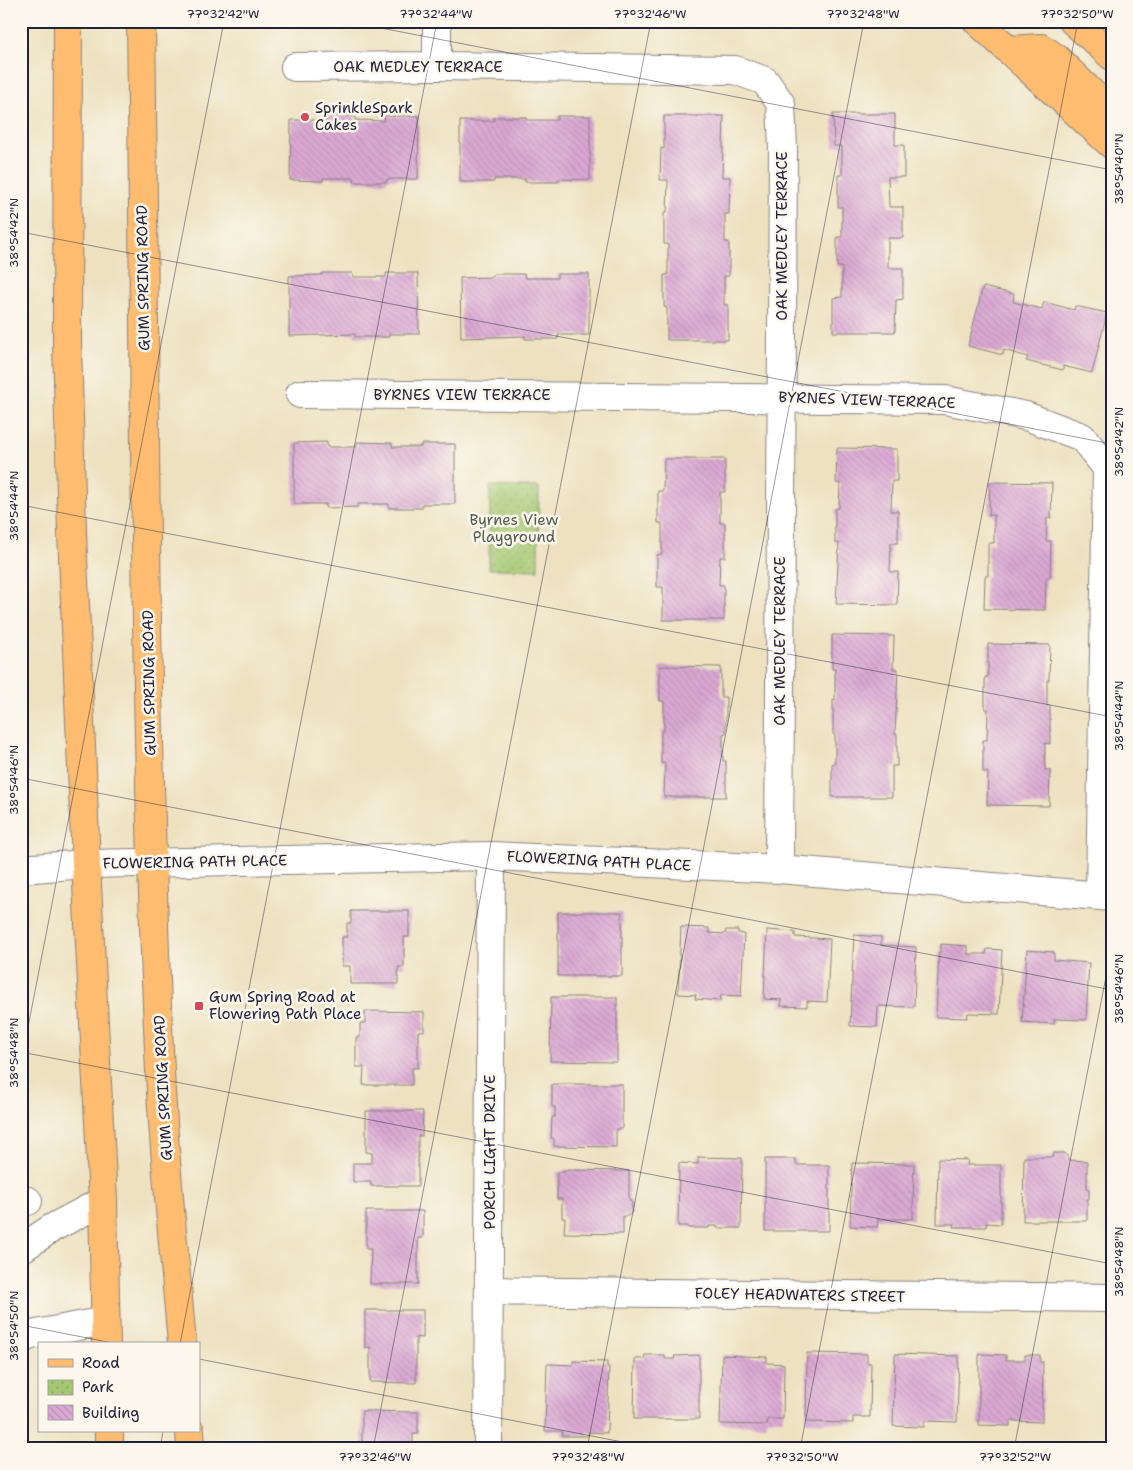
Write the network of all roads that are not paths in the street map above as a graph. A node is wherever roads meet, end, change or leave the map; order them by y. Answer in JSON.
{"nodes":[{"id":1,"x":68,"y":21,"type":"edge"},
{"id":2,"x":141,"y":21,"type":"edge"},
{"id":3,"x":437,"y":21,"type":"edge"},
{"id":4,"x":977,"y":21,"type":"edge"},
{"id":5,"x":1073,"y":21,"type":"edge"},
{"id":6,"x":1009,"y":50,"type":"junction"},
{"id":7,"x":1112,"y":56,"type":"edge"},
{"id":8,"x":437,"y":66,"type":"junction"},
{"id":9,"x":295,"y":67,"type":"dead end"},
{"id":10,"x":1112,"y":113,"type":"edge"},
{"id":11,"x":1112,"y":145,"type":"edge"},
{"id":12,"x":300,"y":394,"type":"dead end"},
{"id":13,"x":781,"y":397,"type":"junction"},
{"id":14,"x":491,"y":856,"type":"junction"},
{"id":15,"x":152,"y":863,"type":"junction"},
{"id":16,"x":86,"y":864,"type":"junction"},
{"id":17,"x":21,"y":869,"type":"edge"},
{"id":18,"x":779,"y":869,"type":"junction"},
{"id":19,"x":1106,"y":896,"type":"edge"},
{"id":20,"x":103,"y":1201,"type":"junction"},
{"id":21,"x":21,"y":1249,"type":"edge"},
{"id":22,"x":489,"y":1291,"type":"junction"},
{"id":23,"x":1112,"y":1298,"type":"edge"},
{"id":24,"x":106,"y":1332,"type":"edge"},
{"id":25,"x":21,"y":1339,"type":"edge"},
{"id":26,"x":182,"y":1342,"type":"edge"},
{"id":27,"x":110,"y":1432,"type":"edge"},
{"id":28,"x":190,"y":1432,"type":"edge"},
{"id":29,"x":109,"y":1449,"type":"edge"},
{"id":30,"x":191,"y":1449,"type":"edge"},
{"id":31,"x":488,"y":1449,"type":"edge"}],
"edges":[{"from":1,"to":16,"type":"main road"},
{"from":2,"to":15,"type":"main road","name":"GUM SPRING ROAD"},
{"from":3,"to":8,"type":"street"},
{"from":4,"to":6,"type":"main road"},
{"from":5,"to":7,"type":"main road"},
{"from":6,"to":10,"type":"main road"},
{"from":6,"to":11,"type":"main road"},
{"from":8,"to":9,"type":"street","name":"OAK MEDLEY TERRACE"},
{"from":8,"to":13,"type":"street","name":"OAK MEDLEY TERRACE"},
{"from":12,"to":13,"type":"street","name":"BYRNES VIEW TERRACE"},
{"from":13,"to":18,"type":"street","name":"OAK MEDLEY TERRACE"},
{"from":13,"to":19,"type":"street","name":"BYRNES VIEW TERRACE"},
{"from":14,"to":15,"type":"street","name":"FLOWERING PATH PLACE"},
{"from":14,"to":18,"type":"street","name":"FLOWERING PATH PLACE"},
{"from":14,"to":22,"type":"street","name":"PORCH LIGHT DRIVE"},
{"from":15,"to":16,"type":"street","name":"FLOWERING PATH PLACE"},
{"from":15,"to":26,"type":"main road","name":"GUM SPRING ROAD"},
{"from":16,"to":17,"type":"street","name":"FLOWERING PATH PLACE"},
{"from":16,"to":20,"type":"main road"},
{"from":18,"to":19,"type":"street","name":"FLOWERING PATH PLACE"},
{"from":20,"to":21,"type":"street"},
{"from":20,"to":24,"type":"main road"},
{"from":22,"to":23,"type":"street","name":"FOLEY HEADWATERS STREET"},
{"from":22,"to":31,"type":"street","name":"PORCH LIGHT DRIVE"},
{"from":24,"to":25,"type":"street"},
{"from":27,"to":29,"type":"main road"},
{"from":28,"to":30,"type":"main road"}]}
